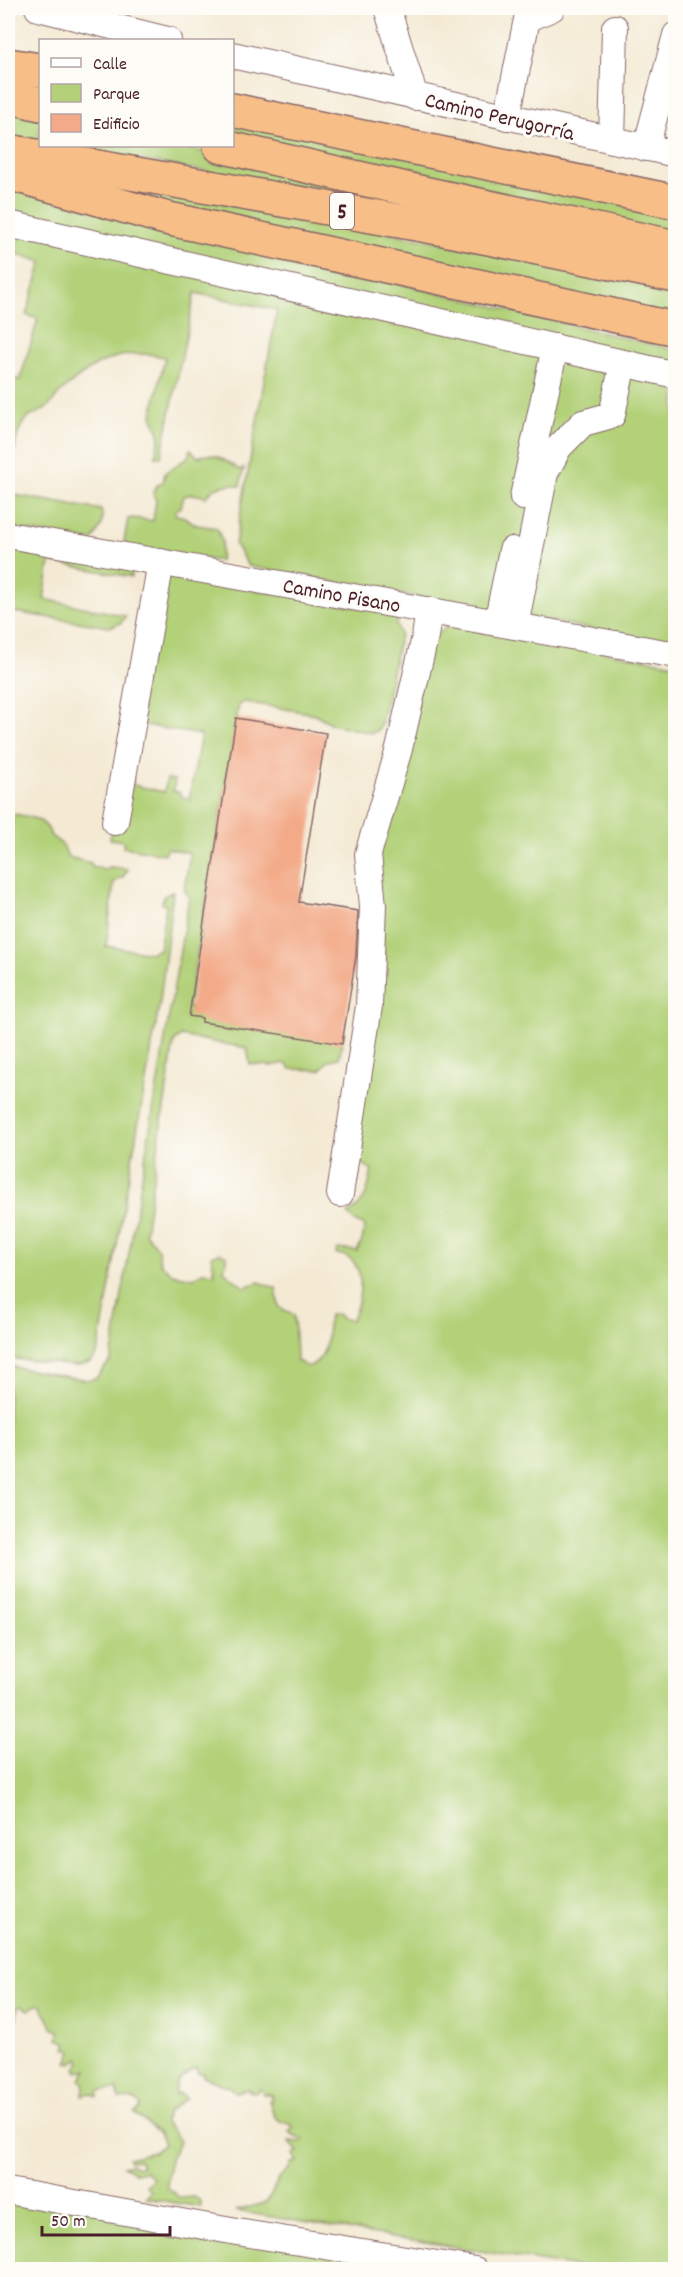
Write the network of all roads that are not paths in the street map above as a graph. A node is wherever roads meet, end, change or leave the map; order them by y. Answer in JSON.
{"nodes":[{"id":1,"x":38,"y":8,"type":"edge"},
{"id":2,"x":387,"y":8,"type":"edge"},
{"id":3,"x":552,"y":8,"type":"edge"},
{"id":4,"x":615,"y":28,"type":"dead end"},
{"id":5,"x":675,"y":34,"type":"edge"},
{"id":6,"x":164,"y":39,"type":"edge"},
{"id":7,"x":234,"y":55,"type":"edge"},
{"id":8,"x":8,"y":65,"type":"edge"},
{"id":9,"x":39,"y":70,"type":"edge"},
{"id":10,"x":8,"y":96,"type":"edge"},
{"id":11,"x":415,"y":97,"type":"junction"},
{"id":12,"x":39,"y":104,"type":"edge"},
{"id":13,"x":234,"y":110,"type":"edge"},
{"id":14,"x":507,"y":117,"type":"junction"},
{"id":15,"x":612,"y":140,"type":"junction"},
{"id":16,"x":224,"y":147,"type":"edge"},
{"id":17,"x":646,"y":148,"type":"junction"},
{"id":18,"x":8,"y":151,"type":"edge"},
{"id":19,"x":675,"y":154,"type":"edge"},
{"id":20,"x":8,"y":172,"type":"edge"},
{"id":21,"x":675,"y":202,"type":"edge"},
{"id":22,"x":8,"y":224,"type":"edge"},
{"id":23,"x":675,"y":247,"type":"edge"},
{"id":24,"x":675,"y":276,"type":"edge"},
{"id":25,"x":675,"y":329,"type":"edge"},
{"id":26,"x":555,"y":347,"type":"junction"},
{"id":27,"x":623,"y":363,"type":"junction"},
{"id":28,"x":675,"y":375,"type":"edge"},
{"id":29,"x":8,"y":535,"type":"edge"},
{"id":30,"x":161,"y":562,"type":"junction"},
{"id":31,"x":429,"y":610,"type":"junction"},
{"id":32,"x":506,"y":624,"type":"junction"},
{"id":33,"x":675,"y":655,"type":"edge"},
{"id":34,"x":115,"y":822,"type":"dead end"},
{"id":35,"x":340,"y":1194,"type":"dead end"},
{"id":36,"x":8,"y":2191,"type":"edge"},
{"id":37,"x":475,"y":2270,"type":"edge"}],
"edges":[{"from":1,"to":6,"type":"street"},
{"from":2,"to":11,"type":"street","name":"Camino Perugorría"},
{"from":3,"to":14,"type":"street"},
{"from":4,"to":15,"type":"street"},
{"from":5,"to":17,"type":"street"},
{"from":7,"to":11,"type":"street"},
{"from":8,"to":9,"type":"highway"},
{"from":10,"to":12,"type":"highway"},
{"from":11,"to":14,"type":"street","name":"Camino Perugorría"},
{"from":13,"to":21,"type":"highway"},
{"from":14,"to":15,"type":"street","name":"Camino Perugorría"},
{"from":15,"to":17,"type":"street","name":"Camino Perugorría"},
{"from":16,"to":23,"type":"highway","number":"5"},
{"from":17,"to":19,"type":"street","name":"Camino Perugorría"},
{"from":18,"to":24,"type":"highway","number":"5"},
{"from":20,"to":25,"type":"highway"},
{"from":22,"to":26,"type":"street"},
{"from":26,"to":27,"type":"street"},
{"from":26,"to":32,"type":"street"},
{"from":27,"to":28,"type":"street"},
{"from":27,"to":32,"type":"street"},
{"from":29,"to":30,"type":"street","name":"Camino Pisano"},
{"from":30,"to":31,"type":"street","name":"Camino Pisano"},
{"from":30,"to":34,"type":"street"},
{"from":31,"to":32,"type":"street","name":"Camino Pisano"},
{"from":31,"to":35,"type":"street"},
{"from":32,"to":33,"type":"street","name":"Camino Pisano"},
{"from":36,"to":37,"type":"street"}]}
